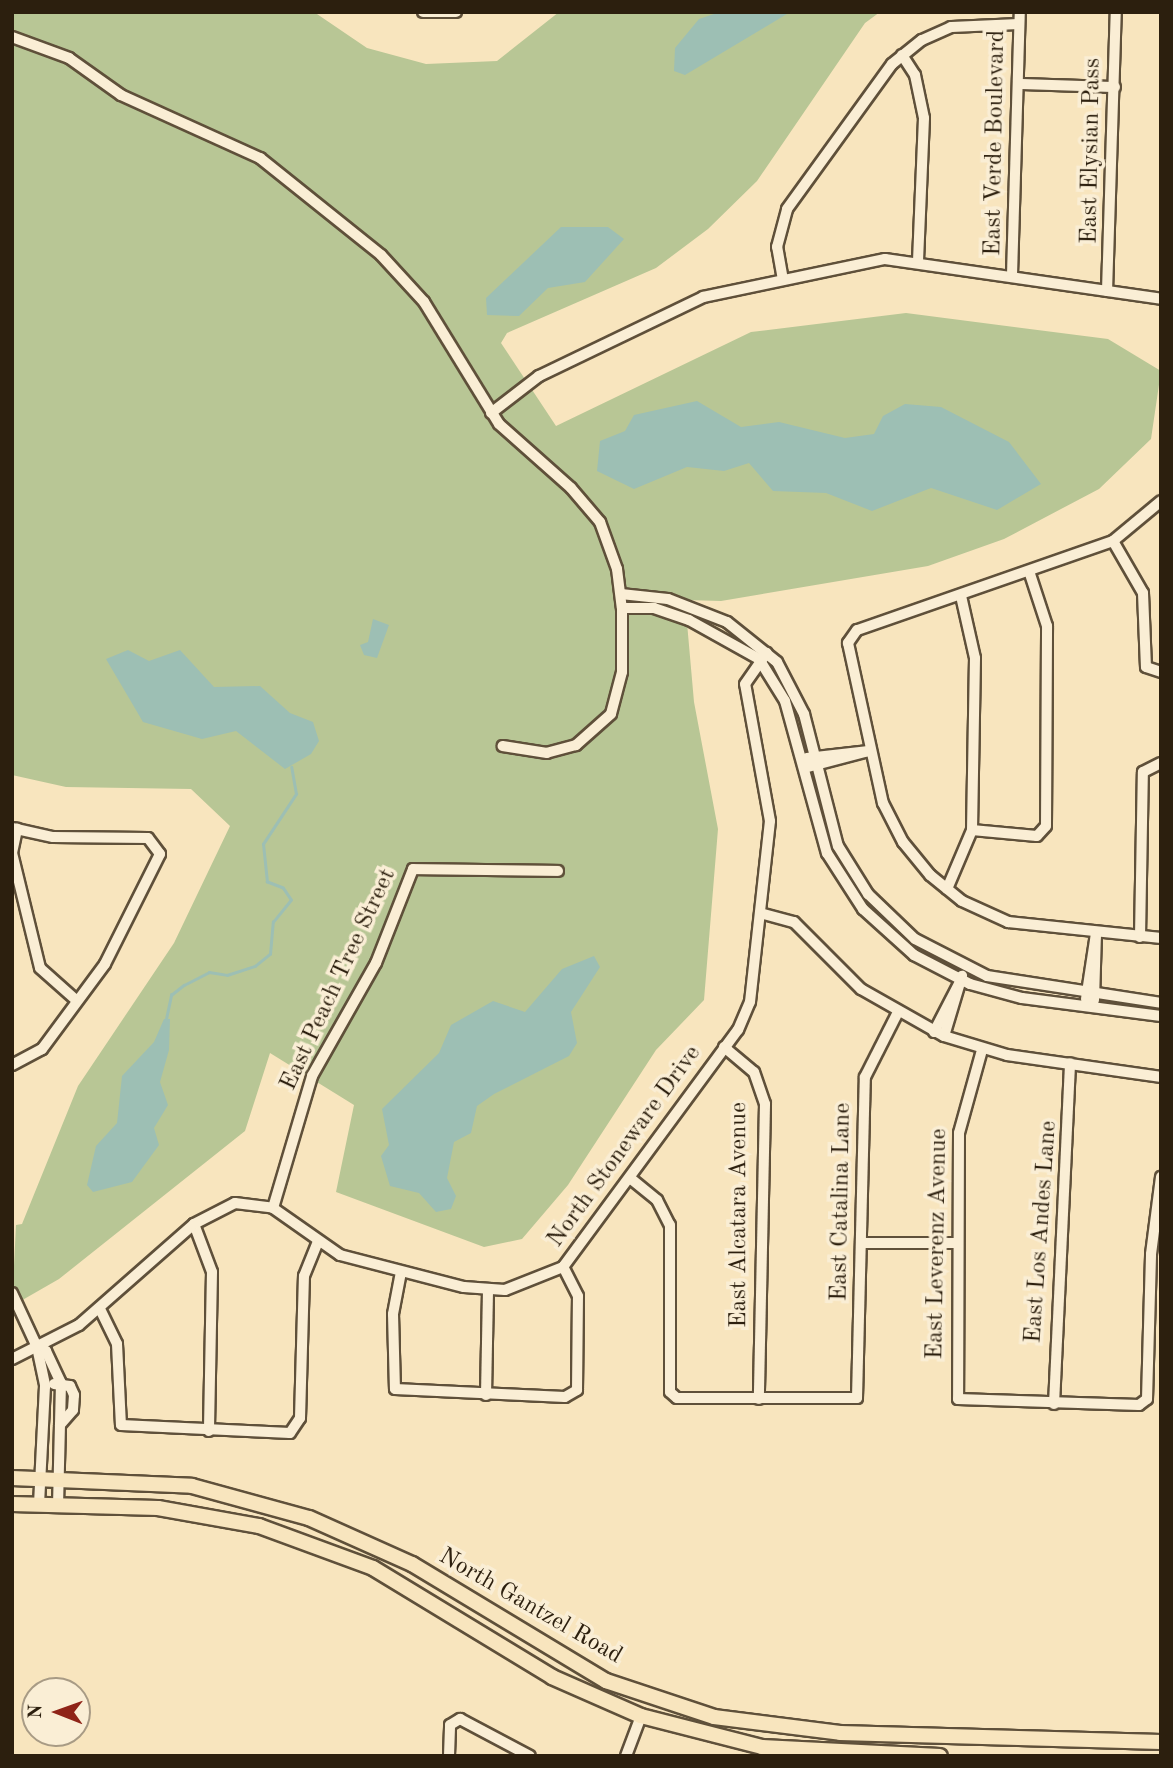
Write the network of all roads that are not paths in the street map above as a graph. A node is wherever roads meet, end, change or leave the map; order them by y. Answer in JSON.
{"nodes":[{"id":1,"x":423,"y":12,"type":"edge"},
{"id":2,"x":456,"y":12,"type":"edge"},
{"id":3,"x":1020,"y":12,"type":"edge"},
{"id":4,"x":1116,"y":12,"type":"edge"},
{"id":5,"x":1019,"y":24,"type":"junction"},
{"id":6,"x":12,"y":37,"type":"edge"},
{"id":7,"x":902,"y":55,"type":"junction"},
{"id":8,"x":1019,"y":85,"type":"junction"},
{"id":9,"x":1115,"y":87,"type":"junction"},
{"id":10,"x":918,"y":261,"type":"junction"},
{"id":11,"x":1012,"y":275,"type":"junction"},
{"id":12,"x":783,"y":280,"type":"junction"},
{"id":13,"x":1107,"y":291,"type":"junction"},
{"id":14,"x":1161,"y":299,"type":"edge"},
{"id":15,"x":491,"y":412,"type":"junction"},
{"id":16,"x":1161,"y":501,"type":"edge"},
{"id":17,"x":1113,"y":541,"type":"junction"},
{"id":18,"x":1030,"y":575,"type":"junction"},
{"id":19,"x":621,"y":594,"type":"junction"},
{"id":20,"x":961,"y":596,"type":"junction"},
{"id":21,"x":622,"y":608,"type":"junction"},
{"id":22,"x":763,"y":656,"type":"junction"},
{"id":23,"x":1161,"y":672,"type":"edge"},
{"id":24,"x":503,"y":746,"type":"dead end"},
{"id":25,"x":869,"y":751,"type":"junction"},
{"id":26,"x":814,"y":761,"type":"junction"},
{"id":27,"x":1161,"y":763,"type":"edge"},
{"id":28,"x":800,"y":764,"type":"junction"},
{"id":29,"x":15,"y":829,"type":"edge"},
{"id":30,"x":972,"y":830,"type":"junction"},
{"id":31,"x":12,"y":853,"type":"edge"},
{"id":32,"x":558,"y":871,"type":"dead end"},
{"id":33,"x":947,"y":889,"type":"junction"},
{"id":34,"x":760,"y":913,"type":"junction"},
{"id":35,"x":1096,"y":933,"type":"junction"},
{"id":36,"x":1140,"y":937,"type":"junction"},
{"id":37,"x":1161,"y":938,"type":"edge"},
{"id":38,"x":963,"y":974,"type":"junction"},
{"id":39,"x":1091,"y":993,"type":"junction"},
{"id":40,"x":76,"y":1000,"type":"junction"},
{"id":41,"x":1161,"y":1003,"type":"edge"},
{"id":42,"x":1089,"y":1006,"type":"junction"},
{"id":43,"x":897,"y":1014,"type":"junction"},
{"id":44,"x":1161,"y":1016,"type":"edge"},
{"id":45,"x":939,"y":1034,"type":"junction"},
{"id":46,"x":724,"y":1047,"type":"junction"},
{"id":47,"x":982,"y":1050,"type":"junction"},
{"id":48,"x":1070,"y":1063,"type":"junction"},
{"id":49,"x":12,"y":1065,"type":"edge"},
{"id":50,"x":1161,"y":1077,"type":"edge"},
{"id":51,"x":1161,"y":1177,"type":"edge"},
{"id":52,"x":630,"y":1178,"type":"junction"},
{"id":53,"x":273,"y":1208,"type":"junction"},
{"id":54,"x":194,"y":1224,"type":"junction"},
{"id":55,"x":861,"y":1243,"type":"junction"},
{"id":56,"x":958,"y":1243,"type":"junction"},
{"id":57,"x":317,"y":1244,"type":"junction"},
{"id":58,"x":563,"y":1267,"type":"junction"},
{"id":59,"x":401,"y":1272,"type":"junction"},
{"id":60,"x":488,"y":1290,"type":"junction"},
{"id":61,"x":12,"y":1293,"type":"edge"},
{"id":62,"x":100,"y":1309,"type":"junction"},
{"id":63,"x":37,"y":1347,"type":"junction"},
{"id":64,"x":12,"y":1359,"type":"edge"},
{"id":65,"x":61,"y":1383,"type":"junction"},
{"id":66,"x":45,"y":1386,"type":"junction"},
{"id":67,"x":486,"y":1395,"type":"junction"},
{"id":68,"x":760,"y":1399,"type":"junction"},
{"id":69,"x":1054,"y":1404,"type":"junction"},
{"id":70,"x":209,"y":1431,"type":"junction"},
{"id":71,"x":12,"y":1478,"type":"edge"},
{"id":72,"x":43,"y":1479,"type":"junction"},
{"id":73,"x":58,"y":1479,"type":"junction"},
{"id":74,"x":12,"y":1504,"type":"edge"},
{"id":75,"x":39,"y":1505,"type":"junction"},
{"id":76,"x":58,"y":1505,"type":"junction"},
{"id":77,"x":641,"y":1716,"type":"junction"},
{"id":78,"x":1161,"y":1742,"type":"edge"},
{"id":79,"x":449,"y":1756,"type":"edge"},
{"id":80,"x":530,"y":1756,"type":"edge"},
{"id":81,"x":626,"y":1756,"type":"edge"},
{"id":82,"x":940,"y":1756,"type":"edge"}],
"edges":[{"from":1,"to":2,"type":"street"},
{"from":3,"to":5,"type":"street","name":"East Verde Boulevard"},
{"from":4,"to":9,"type":"street","name":"East Elysian Pass"},
{"from":5,"to":7,"type":"street"},
{"from":5,"to":8,"type":"street","name":"East Verde Boulevard"},
{"from":6,"to":15,"type":"street"},
{"from":7,"to":10,"type":"street"},
{"from":7,"to":12,"type":"street"},
{"from":8,"to":9,"type":"street"},
{"from":8,"to":11,"type":"street","name":"East Verde Boulevard"},
{"from":9,"to":13,"type":"street","name":"East Elysian Pass"},
{"from":10,"to":11,"type":"street"},
{"from":10,"to":12,"type":"street"},
{"from":11,"to":13,"type":"street"},
{"from":12,"to":15,"type":"street"},
{"from":13,"to":14,"type":"street"},
{"from":15,"to":19,"type":"street"},
{"from":16,"to":17,"type":"street"},
{"from":17,"to":18,"type":"street"},
{"from":17,"to":23,"type":"street"},
{"from":18,"to":20,"type":"street"},
{"from":18,"to":30,"type":"street"},
{"from":19,"to":21,"type":"street"},
{"from":19,"to":22,"type":"street"},
{"from":20,"to":25,"type":"street"},
{"from":20,"to":30,"type":"street"},
{"from":21,"to":22,"type":"street"},
{"from":21,"to":24,"type":"street"},
{"from":22,"to":26,"type":"street"},
{"from":22,"to":28,"type":"street"},
{"from":22,"to":34,"type":"street","name":"North Stoneware Drive"},
{"from":25,"to":26,"type":"street"},
{"from":25,"to":33,"type":"street"},
{"from":26,"to":28,"type":"street"},
{"from":26,"to":38,"type":"street"},
{"from":27,"to":36,"type":"street"},
{"from":28,"to":38,"type":"street"},
{"from":29,"to":31,"type":"street"},
{"from":29,"to":40,"type":"street"},
{"from":30,"to":33,"type":"street"},
{"from":31,"to":40,"type":"street"},
{"from":32,"to":53,"type":"street","name":"East Peach Tree Street"},
{"from":33,"to":35,"type":"street"},
{"from":34,"to":43,"type":"street"},
{"from":34,"to":46,"type":"street","name":"North Stoneware Drive"},
{"from":35,"to":36,"type":"street"},
{"from":35,"to":39,"type":"street"},
{"from":36,"to":37,"type":"street"},
{"from":38,"to":39,"type":"street"},
{"from":38,"to":42,"type":"street"},
{"from":38,"to":45,"type":"street"},
{"from":39,"to":41,"type":"street"},
{"from":39,"to":42,"type":"street"},
{"from":40,"to":49,"type":"street"},
{"from":42,"to":44,"type":"street"},
{"from":43,"to":45,"type":"street"},
{"from":43,"to":55,"type":"street","name":"East Catalina Lane"},
{"from":45,"to":47,"type":"street"},
{"from":46,"to":52,"type":"street","name":"North Stoneware Drive"},
{"from":46,"to":68,"type":"street","name":"East Alcatara Avenue"},
{"from":47,"to":48,"type":"street"},
{"from":47,"to":56,"type":"street","name":"East Leverenz Avenue"},
{"from":48,"to":50,"type":"street"},
{"from":48,"to":69,"type":"street","name":"East Los Andes Lane"},
{"from":51,"to":69,"type":"street"},
{"from":52,"to":58,"type":"street","name":"North Stoneware Drive"},
{"from":52,"to":68,"type":"street"},
{"from":53,"to":54,"type":"street"},
{"from":53,"to":57,"type":"street","name":"North Stoneware Drive"},
{"from":54,"to":62,"type":"street"},
{"from":54,"to":70,"type":"street"},
{"from":55,"to":56,"type":"street"},
{"from":55,"to":68,"type":"street","name":"East Catalina Lane"},
{"from":56,"to":69,"type":"street","name":"East Leverenz Avenue"},
{"from":57,"to":59,"type":"street","name":"North Stoneware Drive"},
{"from":57,"to":70,"type":"street"},
{"from":58,"to":60,"type":"street","name":"North Stoneware Drive"},
{"from":58,"to":67,"type":"street"},
{"from":59,"to":60,"type":"street","name":"North Stoneware Drive"},
{"from":59,"to":67,"type":"street"},
{"from":60,"to":67,"type":"street"},
{"from":61,"to":63,"type":"street"},
{"from":62,"to":63,"type":"street"},
{"from":62,"to":70,"type":"street"},
{"from":63,"to":64,"type":"street"},
{"from":63,"to":65,"type":"street"},
{"from":63,"to":66,"type":"street"},
{"from":65,"to":66,"type":"street"},
{"from":65,"to":73,"type":"street"},
{"from":66,"to":72,"type":"street"},
{"from":71,"to":72,"type":"main road","name":"North Gantzel Road"},
{"from":72,"to":73,"type":"main road","name":"North Gantzel Road"},
{"from":72,"to":75,"type":"street"},
{"from":73,"to":76,"type":"street"},
{"from":73,"to":78,"type":"main road","name":"North Gantzel Road"},
{"from":74,"to":75,"type":"main road","name":"North Gantzel Road"},
{"from":75,"to":76,"type":"main road","name":"North Gantzel Road"},
{"from":76,"to":77,"type":"main road","name":"North Gantzel Road"},
{"from":77,"to":81,"type":"street"},
{"from":77,"to":82,"type":"main road","name":"North Gantzel Road"},
{"from":79,"to":80,"type":"street"}]}
